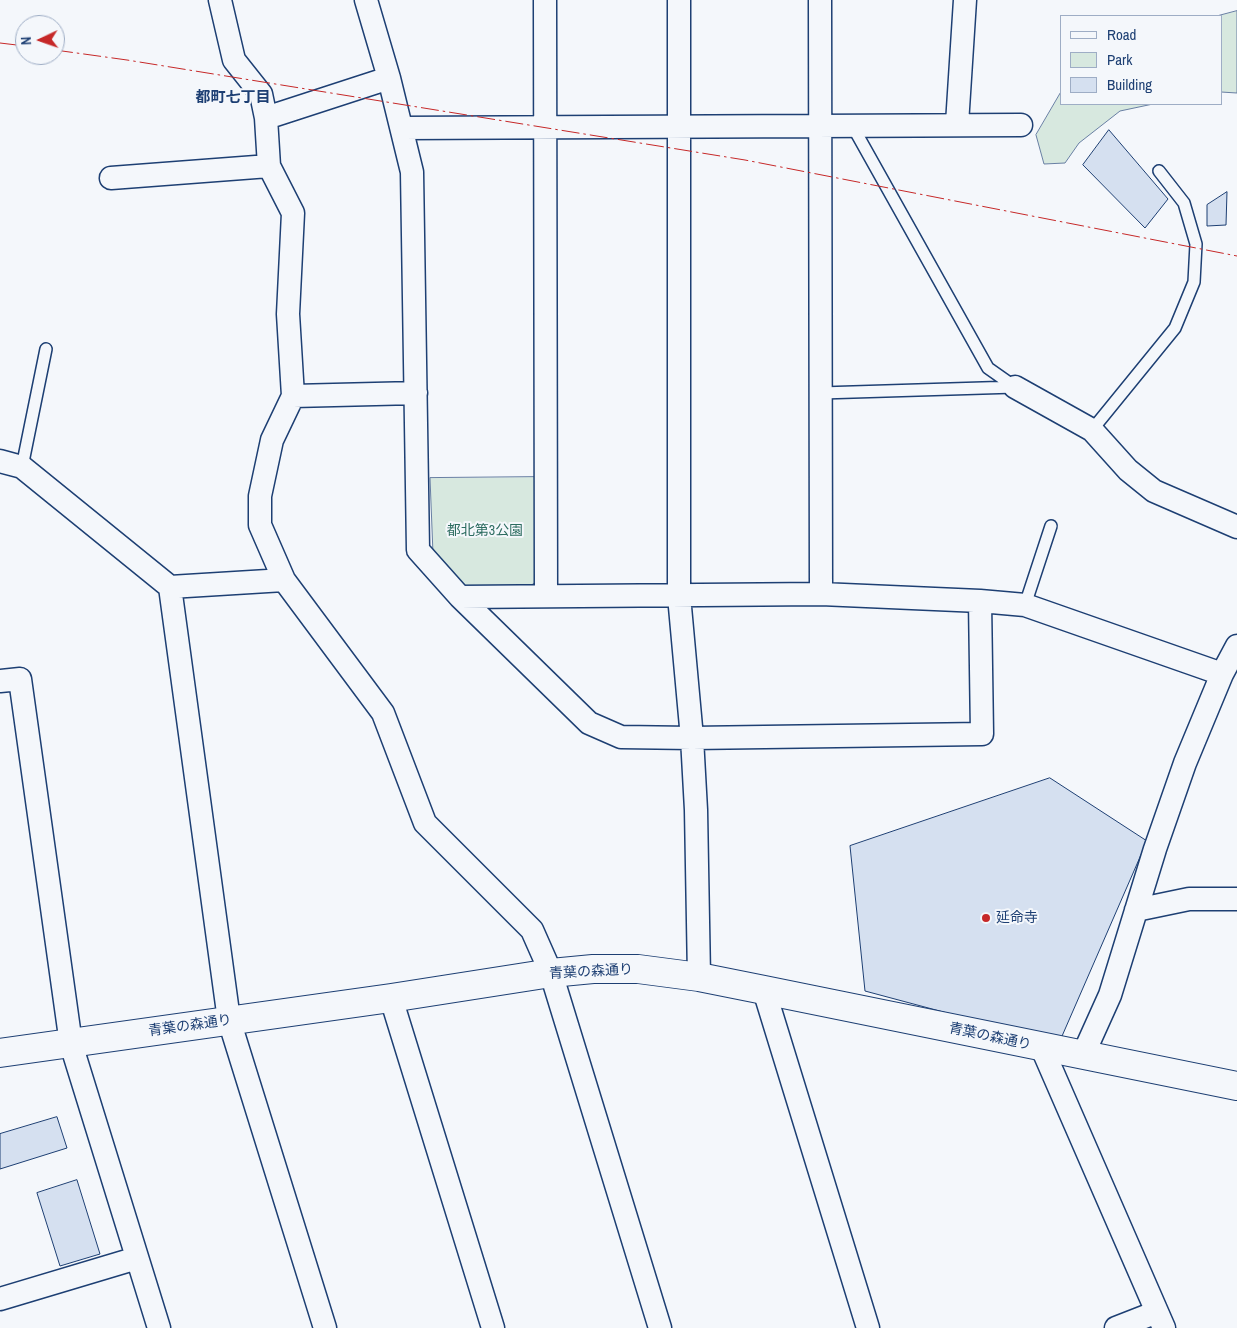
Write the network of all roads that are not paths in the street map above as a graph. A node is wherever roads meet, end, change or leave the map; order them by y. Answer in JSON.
{"nodes":[{"id":1,"x":220,"y":0,"type":"edge"},
{"id":2,"x":366,"y":0,"type":"edge"},
{"id":3,"x":545,"y":0,"type":"edge"},
{"id":4,"x":679,"y":0,"type":"edge"},
{"id":5,"x":820,"y":0,"type":"edge"},
{"id":6,"x":965,"y":0,"type":"edge"},
{"id":7,"x":389,"y":78,"type":"junction"},
{"id":8,"x":266,"y":118,"type":"junction"},
{"id":9,"x":957,"y":124,"type":"junction"},
{"id":10,"x":1021,"y":125,"type":"dead end"},
{"id":11,"x":679,"y":126,"type":"junction"},
{"id":12,"x":821,"y":126,"type":"junction"},
{"id":13,"x":853,"y":126,"type":"junction"},
{"id":14,"x":545,"y":127,"type":"junction"},
{"id":15,"x":402,"y":128,"type":"junction"},
{"id":16,"x":269,"y":166,"type":"junction"},
{"id":17,"x":1159,"y":171,"type":"dead end"},
{"id":18,"x":111,"y":178,"type":"dead end"},
{"id":19,"x":46,"y":349,"type":"dead end"},
{"id":20,"x":1015,"y":387,"type":"junction"},
{"id":21,"x":416,"y":393,"type":"junction"},
{"id":22,"x":821,"y":394,"type":"junction"},
{"id":23,"x":293,"y":396,"type":"junction"},
{"id":24,"x":1092,"y":430,"type":"junction"},
{"id":25,"x":0,"y":461,"type":"edge"},
{"id":26,"x":22,"y":467,"type":"junction"},
{"id":27,"x":1051,"y":526,"type":"dead end"},
{"id":28,"x":1237,"y":527,"type":"edge"},
{"id":29,"x":284,"y":580,"type":"junction"},
{"id":30,"x":170,"y":587,"type":"junction"},
{"id":31,"x":821,"y":594,"type":"junction"},
{"id":32,"x":546,"y":596,"type":"junction"},
{"id":33,"x":679,"y":596,"type":"junction"},
{"id":34,"x":460,"y":597,"type":"junction"},
{"id":35,"x":980,"y":601,"type":"junction"},
{"id":36,"x":1025,"y":606,"type":"junction"},
{"id":37,"x":1237,"y":646,"type":"edge"},
{"id":38,"x":1222,"y":674,"type":"junction"},
{"id":39,"x":0,"y":681,"type":"edge"},
{"id":40,"x":692,"y":738,"type":"junction"},
{"id":41,"x":1237,"y":899,"type":"edge"},
{"id":42,"x":1136,"y":910,"type":"junction"},
{"id":43,"x":552,"y":973,"type":"junction"},
{"id":44,"x":699,"y":977,"type":"junction"},
{"id":45,"x":764,"y":990,"type":"junction"},
{"id":46,"x":391,"y":998,"type":"junction"},
{"id":47,"x":229,"y":1020,"type":"junction"},
{"id":48,"x":71,"y":1044,"type":"junction"},
{"id":49,"x":1042,"y":1048,"type":"junction"},
{"id":50,"x":0,"y":1053,"type":"edge"},
{"id":51,"x":1083,"y":1055,"type":"junction"},
{"id":52,"x":1237,"y":1086,"type":"edge"},
{"id":53,"x":137,"y":1258,"type":"junction"},
{"id":54,"x":0,"y":1299,"type":"edge"},
{"id":55,"x":1160,"y":1320,"type":"edge"},
{"id":56,"x":159,"y":1328,"type":"edge"},
{"id":57,"x":325,"y":1328,"type":"edge"},
{"id":58,"x":493,"y":1328,"type":"edge"},
{"id":59,"x":660,"y":1328,"type":"edge"},
{"id":60,"x":868,"y":1328,"type":"edge"},
{"id":61,"x":1116,"y":1328,"type":"edge"}],
"edges":[{"from":1,"to":8,"type":"street"},
{"from":2,"to":7,"type":"street"},
{"from":3,"to":14,"type":"street"},
{"from":4,"to":11,"type":"street"},
{"from":5,"to":12,"type":"street"},
{"from":6,"to":9,"type":"street"},
{"from":7,"to":8,"type":"street"},
{"from":7,"to":15,"type":"street"},
{"from":8,"to":16,"type":"street"},
{"from":9,"to":10,"type":"street"},
{"from":9,"to":13,"type":"street"},
{"from":11,"to":12,"type":"street"},
{"from":11,"to":14,"type":"street"},
{"from":11,"to":33,"type":"street"},
{"from":12,"to":13,"type":"street"},
{"from":12,"to":22,"type":"street"},
{"from":13,"to":20,"type":"lane"},
{"from":14,"to":15,"type":"street"},
{"from":14,"to":32,"type":"street"},
{"from":15,"to":21,"type":"street"},
{"from":16,"to":18,"type":"street"},
{"from":16,"to":23,"type":"street"},
{"from":17,"to":24,"type":"lane"},
{"from":19,"to":26,"type":"lane"},
{"from":20,"to":22,"type":"lane"},
{"from":20,"to":24,"type":"street"},
{"from":21,"to":23,"type":"street"},
{"from":21,"to":34,"type":"street"},
{"from":22,"to":31,"type":"street"},
{"from":23,"to":29,"type":"street"},
{"from":24,"to":28,"type":"street"},
{"from":25,"to":26,"type":"street"},
{"from":26,"to":30,"type":"street"},
{"from":27,"to":36,"type":"lane"},
{"from":29,"to":30,"type":"street"},
{"from":29,"to":43,"type":"street"},
{"from":30,"to":47,"type":"street"},
{"from":31,"to":33,"type":"street"},
{"from":31,"to":35,"type":"street"},
{"from":32,"to":33,"type":"street"},
{"from":32,"to":34,"type":"street"},
{"from":33,"to":40,"type":"street"},
{"from":34,"to":40,"type":"street"},
{"from":35,"to":36,"type":"street"},
{"from":35,"to":40,"type":"street"},
{"from":36,"to":38,"type":"street"},
{"from":37,"to":38,"type":"street"},
{"from":38,"to":42,"type":"street"},
{"from":39,"to":48,"type":"street"},
{"from":40,"to":44,"type":"street"},
{"from":41,"to":42,"type":"street"},
{"from":42,"to":51,"type":"street"},
{"from":43,"to":44,"type":"street","name":"青葉の森通り"},
{"from":43,"to":46,"type":"street","name":"青葉の森通り"},
{"from":43,"to":59,"type":"street"},
{"from":44,"to":45,"type":"street","name":"青葉の森通り"},
{"from":45,"to":49,"type":"street","name":"青葉の森通り"},
{"from":45,"to":60,"type":"street"},
{"from":46,"to":47,"type":"street","name":"青葉の森通り"},
{"from":46,"to":58,"type":"street"},
{"from":47,"to":48,"type":"street","name":"青葉の森通り"},
{"from":47,"to":57,"type":"street"},
{"from":48,"to":50,"type":"street","name":"青葉の森通り"},
{"from":48,"to":53,"type":"street"},
{"from":49,"to":51,"type":"street","name":"青葉の森通り"},
{"from":49,"to":55,"type":"street"},
{"from":51,"to":52,"type":"street","name":"青葉の森通り"},
{"from":53,"to":54,"type":"street"},
{"from":53,"to":56,"type":"street"},
{"from":55,"to":61,"type":"street"}]}
